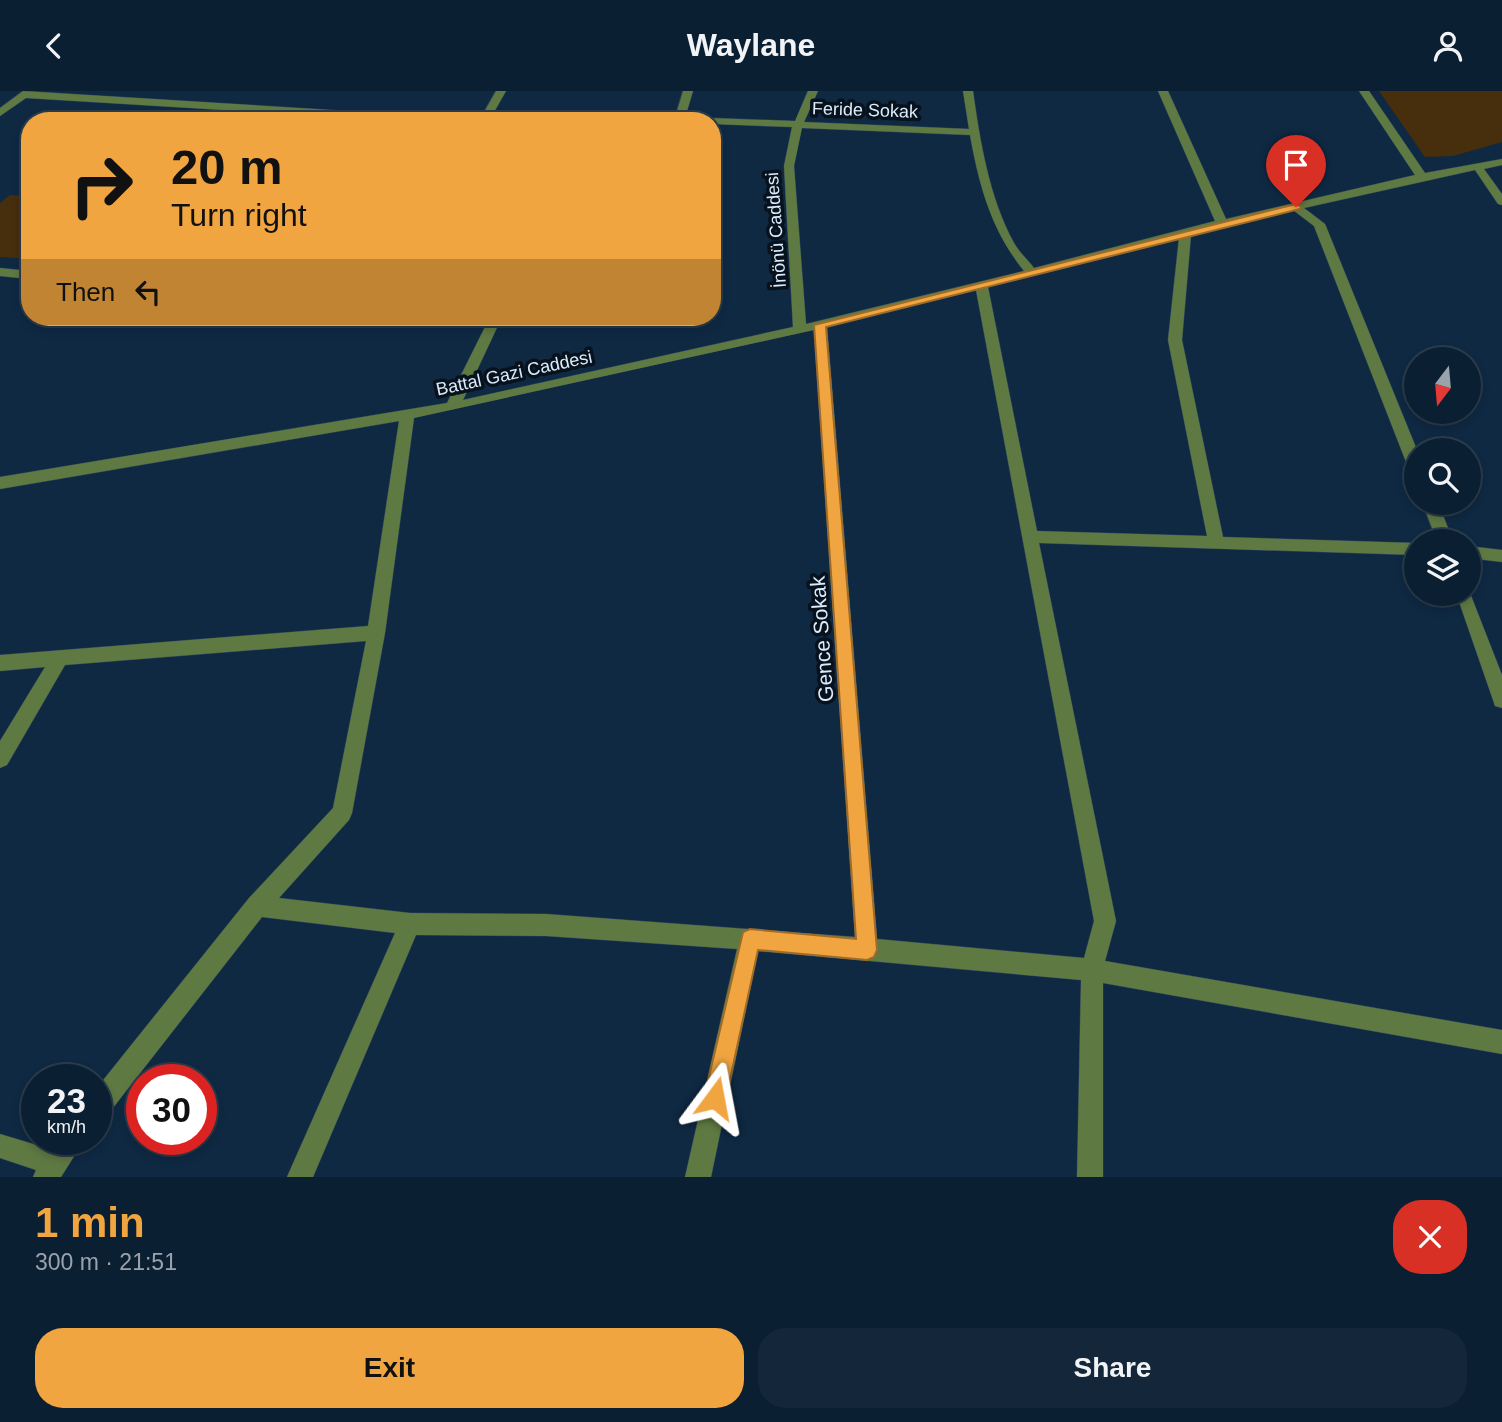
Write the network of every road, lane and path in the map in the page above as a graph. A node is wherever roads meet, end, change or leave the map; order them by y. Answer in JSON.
{"nodes":[{"id":1,"x":501,"y":91,"type":"edge"},
{"id":2,"x":688,"y":91,"type":"edge"},
{"id":3,"x":813,"y":91,"type":"edge"},
{"id":4,"x":968,"y":91,"type":"edge"},
{"id":5,"x":1163,"y":91,"type":"edge"},
{"id":6,"x":1364,"y":91,"type":"edge"},
{"id":7,"x":26,"y":93,"type":"edge"},
{"id":8,"x":322,"y":112,"type":"edge"},
{"id":9,"x":489,"y":112,"type":"edge"},
{"id":10,"x":682,"y":112,"type":"edge"},
{"id":11,"x":0,"y":113,"type":"edge"},
{"id":12,"x":721,"y":121,"type":"edge"},
{"id":13,"x":798,"y":125,"type":"junction"},
{"id":14,"x":975,"y":132,"type":"junction"},
{"id":15,"x":1502,"y":162,"type":"edge"},
{"id":16,"x":1477,"y":166,"type":"junction"},
{"id":17,"x":1422,"y":177,"type":"junction"},
{"id":18,"x":1502,"y":202,"type":"edge"},
{"id":19,"x":1296,"y":207,"type":"junction"},
{"id":20,"x":1222,"y":223,"type":"junction"},
{"id":21,"x":1185,"y":233,"type":"junction"},
{"id":22,"x":0,"y":272,"type":"edge"},
{"id":23,"x":1031,"y":273,"type":"junction"},
{"id":24,"x":21,"y":274,"type":"edge"},
{"id":25,"x":981,"y":285,"type":"junction"},
{"id":26,"x":820,"y":325,"type":"junction"},
{"id":27,"x":492,"y":326,"type":"edge"},
{"id":28,"x":800,"y":330,"type":"junction"},
{"id":29,"x":452,"y":407,"type":"junction"},
{"id":30,"x":407,"y":416,"type":"junction"},
{"id":31,"x":1404,"y":438,"type":"edge"},
{"id":32,"x":0,"y":483,"type":"edge"},
{"id":33,"x":1030,"y":537,"type":"junction"},
{"id":34,"x":1216,"y":543,"type":"junction"},
{"id":35,"x":1404,"y":549,"type":"edge"},
{"id":36,"x":1481,"y":554,"type":"edge"},
{"id":37,"x":1502,"y":556,"type":"edge"},
{"id":38,"x":1469,"y":606,"type":"edge"},
{"id":39,"x":376,"y":633,"type":"junction"},
{"id":40,"x":60,"y":658,"type":"junction"},
{"id":41,"x":0,"y":663,"type":"edge"},
{"id":42,"x":1502,"y":700,"type":"edge"},
{"id":43,"x":0,"y":759,"type":"edge"},
{"id":44,"x":257,"y":907,"type":"junction"},
{"id":45,"x":410,"y":924,"type":"junction"},
{"id":46,"x":750,"y":939,"type":"junction"},
{"id":47,"x":867,"y":950,"type":"junction"},
{"id":48,"x":1091,"y":970,"type":"junction"},
{"id":49,"x":1502,"y":1042,"type":"edge"},
{"id":50,"x":112,"y":1089,"type":"edge"},
{"id":51,"x":0,"y":1146,"type":"edge"},
{"id":52,"x":61,"y":1155,"type":"edge"},
{"id":53,"x":50,"y":1170,"type":"edge"},
{"id":54,"x":300,"y":1177,"type":"edge"},
{"id":55,"x":698,"y":1177,"type":"edge"},
{"id":56,"x":1090,"y":1177,"type":"edge"}],
"edges":[{"from":1,"to":9,"type":"street"},
{"from":2,"to":10,"type":"street"},
{"from":3,"to":13,"type":"street","name":"İnönü Caddesi"},
{"from":4,"to":14,"type":"street"},
{"from":5,"to":20,"type":"street"},
{"from":6,"to":17,"type":"street"},
{"from":7,"to":8,"type":"street"},
{"from":7,"to":11,"type":"street"},
{"from":12,"to":13,"type":"street","name":"Feride Sokak"},
{"from":13,"to":14,"type":"street","name":"Feride Sokak"},
{"from":13,"to":28,"type":"street","name":"İnönü Caddesi"},
{"from":14,"to":23,"type":"street"},
{"from":15,"to":16,"type":"street","name":"Battal Gazi Caddesi"},
{"from":16,"to":17,"type":"street","name":"Battal Gazi Caddesi"},
{"from":16,"to":18,"type":"street"},
{"from":17,"to":19,"type":"street","name":"Battal Gazi Caddesi"},
{"from":19,"to":20,"type":"street","name":"Battal Gazi Caddesi"},
{"from":19,"to":31,"type":"street"},
{"from":20,"to":21,"type":"street","name":"Battal Gazi Caddesi"},
{"from":21,"to":23,"type":"street","name":"Battal Gazi Caddesi"},
{"from":21,"to":34,"type":"street"},
{"from":22,"to":24,"type":"street"},
{"from":23,"to":25,"type":"street","name":"Battal Gazi Caddesi"},
{"from":25,"to":26,"type":"street","name":"Battal Gazi Caddesi"},
{"from":25,"to":33,"type":"street"},
{"from":26,"to":28,"type":"street","name":"Battal Gazi Caddesi"},
{"from":26,"to":47,"type":"street","name":"Gence Sokak"},
{"from":27,"to":29,"type":"street"},
{"from":28,"to":29,"type":"street","name":"Battal Gazi Caddesi"},
{"from":29,"to":30,"type":"street","name":"Battal Gazi Caddesi"},
{"from":30,"to":32,"type":"street","name":"Battal Gazi Caddesi"},
{"from":30,"to":39,"type":"street"},
{"from":33,"to":34,"type":"street"},
{"from":33,"to":48,"type":"street"},
{"from":34,"to":35,"type":"street"},
{"from":36,"to":37,"type":"street"},
{"from":38,"to":42,"type":"street"},
{"from":39,"to":40,"type":"street"},
{"from":39,"to":44,"type":"street"},
{"from":40,"to":41,"type":"street"},
{"from":40,"to":43,"type":"street"},
{"from":44,"to":45,"type":"street"},
{"from":44,"to":50,"type":"street"},
{"from":45,"to":46,"type":"street"},
{"from":45,"to":54,"type":"street"},
{"from":46,"to":47,"type":"street"},
{"from":46,"to":55,"type":"street"},
{"from":47,"to":48,"type":"street"},
{"from":48,"to":49,"type":"street"},
{"from":48,"to":56,"type":"street"},
{"from":51,"to":53,"type":"street"},
{"from":52,"to":53,"type":"street"}]}
